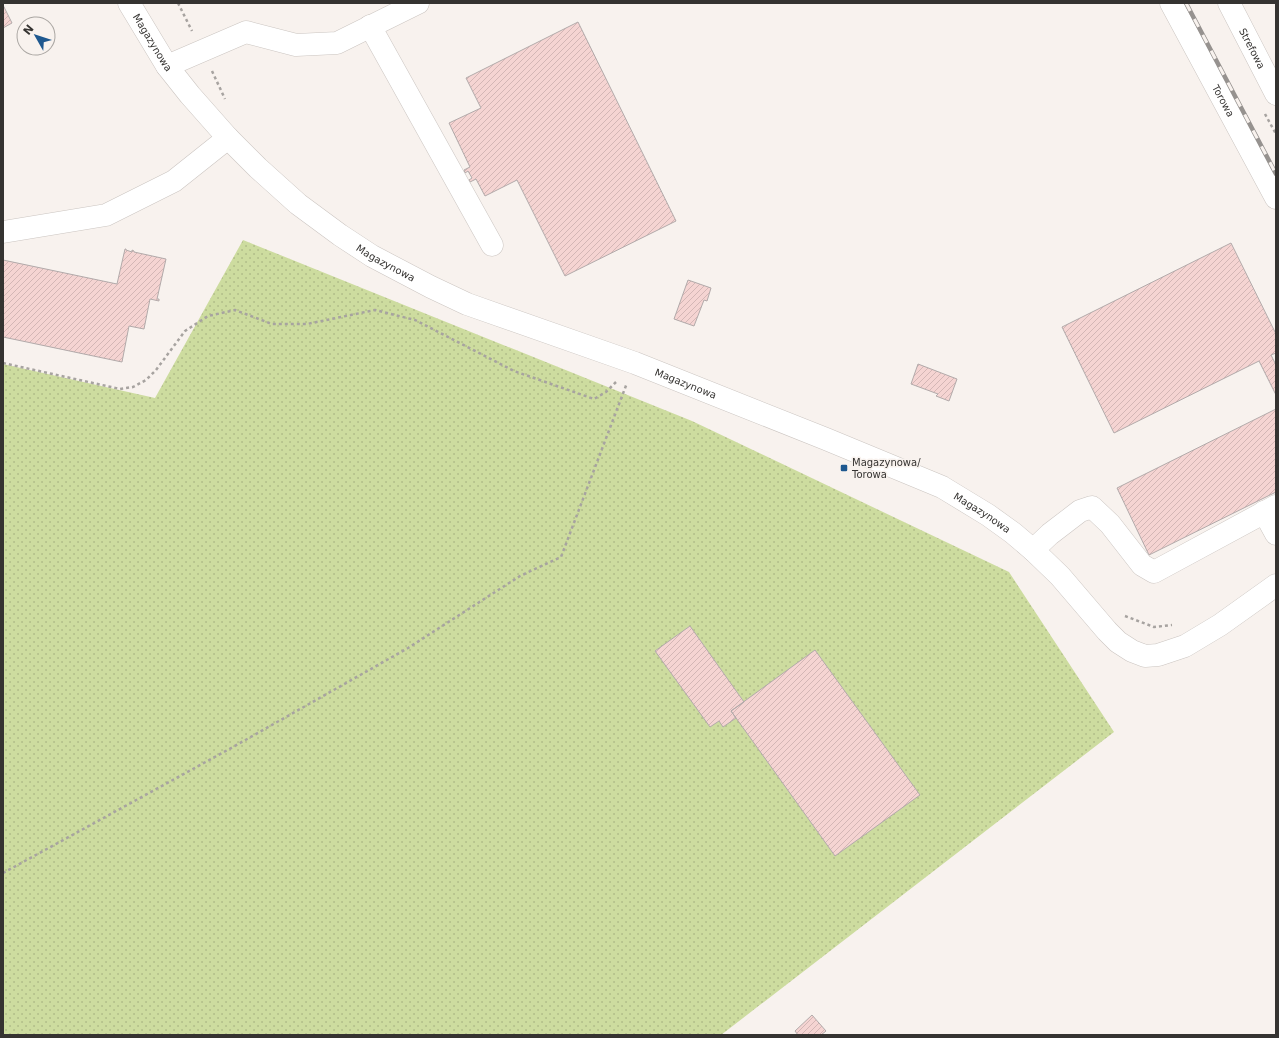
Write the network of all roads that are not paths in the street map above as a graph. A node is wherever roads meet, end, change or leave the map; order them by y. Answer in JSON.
{"nodes":[{"id":1,"x":129,"y":3,"type":"edge"},
{"id":2,"x":418,"y":3,"type":"edge"},
{"id":3,"x":1171,"y":3,"type":"edge"},
{"id":4,"x":1229,"y":3,"type":"edge"},
{"id":5,"x":370,"y":26,"type":"junction"},
{"id":6,"x":167,"y":66,"type":"junction"},
{"id":7,"x":1276,"y":94,"type":"edge"},
{"id":8,"x":228,"y":138,"type":"junction"},
{"id":9,"x":1276,"y":198,"type":"edge"},
{"id":10,"x":3,"y":232,"type":"edge"},
{"id":11,"x":492,"y":245,"type":"dead end"},
{"id":12,"x":1270,"y":509,"type":"edge"},
{"id":13,"x":1276,"y":534,"type":"edge"},
{"id":14,"x":1033,"y":550,"type":"junction"},
{"id":15,"x":1276,"y":585,"type":"edge"}],
"edges":[{"from":1,"to":6,"type":"street","name":"Magazynowa"},
{"from":2,"to":5,"type":"street"},
{"from":3,"to":9,"type":"street","name":"Torowa"},
{"from":4,"to":7,"type":"street","name":"Strefowa"},
{"from":5,"to":6,"type":"street"},
{"from":5,"to":11,"type":"street"},
{"from":6,"to":8,"type":"street","name":"Magazynowa"},
{"from":8,"to":10,"type":"street"},
{"from":8,"to":14,"type":"street","name":"Magazynowa"},
{"from":12,"to":13,"type":"street"},
{"from":12,"to":14,"type":"street"},
{"from":14,"to":15,"type":"street","name":"Magazynowa"}]}
